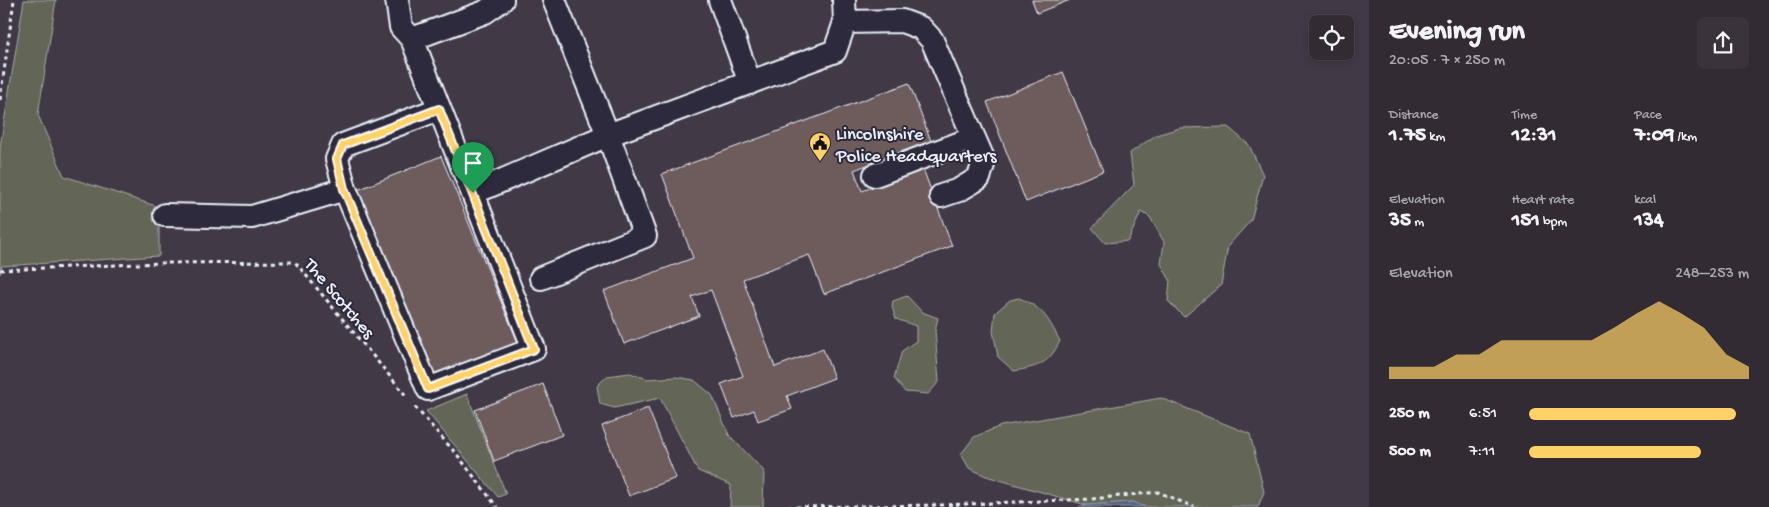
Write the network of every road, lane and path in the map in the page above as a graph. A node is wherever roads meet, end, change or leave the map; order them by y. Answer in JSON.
{"nodes":[{"id":1,"x":14,"y":0,"type":"edge"},
{"id":2,"x":397,"y":0,"type":"edge"},
{"id":3,"x":502,"y":0,"type":"edge"},
{"id":4,"x":554,"y":0,"type":"edge"},
{"id":5,"x":720,"y":0,"type":"edge"},
{"id":6,"x":844,"y":11,"type":"edge"},
{"id":7,"x":412,"y":39,"type":"junction"},
{"id":8,"x":750,"y":83,"type":"junction"},
{"id":9,"x":0,"y":100,"type":"edge"},
{"id":10,"x":439,"y":109,"type":"junction"},
{"id":11,"x":608,"y":135,"type":"junction"},
{"id":12,"x":974,"y":138,"type":"junction"},
{"id":13,"x":875,"y":175,"type":"dead end"},
{"id":14,"x":344,"y":189,"type":"junction"},
{"id":15,"x":473,"y":193,"type":"junction"},
{"id":16,"x":941,"y":196,"type":"dead end"},
{"id":17,"x":165,"y":216,"type":"dead end"},
{"id":18,"x":0,"y":270,"type":"edge"},
{"id":19,"x":540,"y":278,"type":"dead end"},
{"id":20,"x":497,"y":507,"type":"edge"},
{"id":21,"x":788,"y":507,"type":"edge"},
{"id":22,"x":1194,"y":507,"type":"edge"}],
"edges":[{"from":1,"to":9,"type":"path"},
{"from":2,"to":7,"type":"lane"},
{"from":3,"to":7,"type":"lane"},
{"from":4,"to":11,"type":"lane"},
{"from":5,"to":8,"type":"lane"},
{"from":6,"to":8,"type":"lane"},
{"from":6,"to":12,"type":"lane"},
{"from":7,"to":10,"type":"lane"},
{"from":8,"to":11,"type":"lane"},
{"from":10,"to":14,"type":"lane"},
{"from":10,"to":15,"type":"lane"},
{"from":11,"to":15,"type":"lane"},
{"from":11,"to":19,"type":"lane"},
{"from":12,"to":13,"type":"lane"},
{"from":12,"to":16,"type":"lane"},
{"from":14,"to":15,"type":"lane"},
{"from":14,"to":17,"type":"lane"},
{"from":18,"to":20,"type":"path","name":"The Scotches"},
{"from":21,"to":22,"type":"path"}]}
